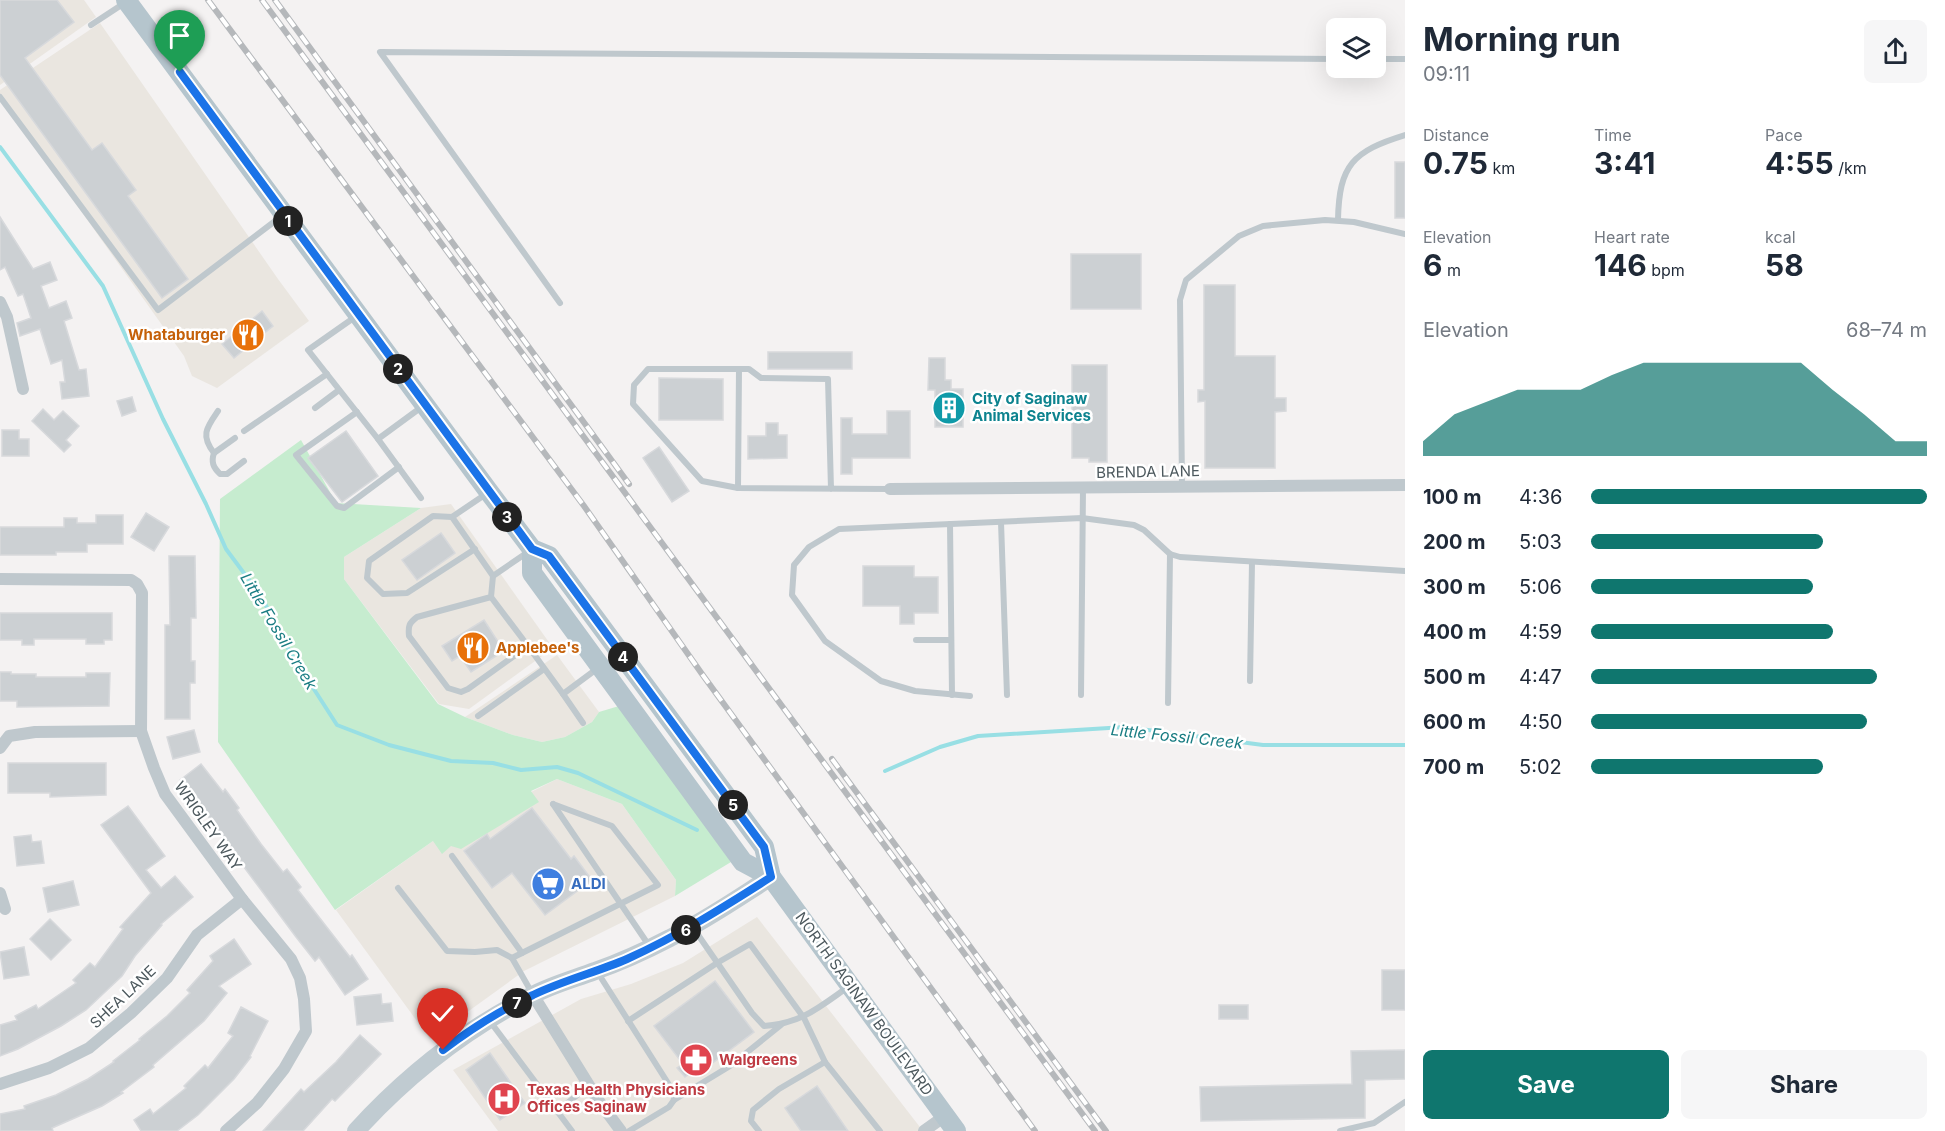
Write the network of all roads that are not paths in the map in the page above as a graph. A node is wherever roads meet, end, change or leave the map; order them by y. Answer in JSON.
{"nodes":[{"id":1,"x":127,"y":1,"type":"edge"},
{"id":2,"x":91,"y":25,"type":"dead end"},
{"id":3,"x":1326,"y":58,"type":"edge"},
{"id":4,"x":1386,"y":59,"type":"edge"},
{"id":5,"x":1405,"y":59,"type":"edge"},
{"id":6,"x":0,"y":97,"type":"edge"},
{"id":7,"x":1405,"y":135,"type":"edge"},
{"id":8,"x":284,"y":215,"type":"junction"},
{"id":9,"x":1338,"y":220,"type":"junction"},
{"id":10,"x":1405,"y":234,"type":"edge"},
{"id":11,"x":0,"y":302,"type":"edge"},
{"id":12,"x":560,"y":303,"type":"dead end"},
{"id":13,"x":358,"y":315,"type":"junction"},
{"id":14,"x":739,"y":369,"type":"junction"},
{"id":15,"x":327,"y":374,"type":"junction"},
{"id":16,"x":23,"y":389,"type":"dead end"},
{"id":17,"x":339,"y":390,"type":"junction"},
{"id":18,"x":424,"y":405,"type":"junction"},
{"id":19,"x":315,"y":408,"type":"dead end"},
{"id":20,"x":218,"y":411,"type":"dead end"},
{"id":21,"x":357,"y":412,"type":"junction"},
{"id":22,"x":244,"y":432,"type":"dead end"},
{"id":23,"x":236,"y":438,"type":"dead end"},
{"id":24,"x":378,"y":440,"type":"junction"},
{"id":25,"x":214,"y":453,"type":"junction"},
{"id":26,"x":244,"y":461,"type":"dead end"},
{"id":27,"x":399,"y":467,"type":"junction"},
{"id":28,"x":1405,"y":485,"type":"edge"},
{"id":29,"x":1182,"y":486,"type":"junction"},
{"id":30,"x":1083,"y":487,"type":"junction"},
{"id":31,"x":738,"y":488,"type":"junction"},
{"id":32,"x":831,"y":489,"type":"junction"},
{"id":33,"x":890,"y":489,"type":"joint"},
{"id":34,"x":489,"y":492,"type":"junction"},
{"id":35,"x":421,"y":498,"type":"dead end"},
{"id":36,"x":452,"y":517,"type":"junction"},
{"id":37,"x":1082,"y":518,"type":"junction"},
{"id":38,"x":1001,"y":522,"type":"junction"},
{"id":39,"x":950,"y":524,"type":"junction"},
{"id":40,"x":475,"y":549,"type":"junction"},
{"id":41,"x":532,"y":549,"type":"junction"},
{"id":42,"x":1170,"y":554,"type":"junction"},
{"id":43,"x":1252,"y":561,"type":"junction"},
{"id":44,"x":1405,"y":571,"type":"edge"},
{"id":45,"x":493,"y":576,"type":"junction"},
{"id":46,"x":0,"y":579,"type":"edge"},
{"id":47,"x":491,"y":597,"type":"junction"},
{"id":48,"x":916,"y":640,"type":"dead end"},
{"id":49,"x":951,"y":640,"type":"junction"},
{"id":50,"x":528,"y":646,"type":"junction"},
{"id":51,"x":600,"y":667,"type":"junction"},
{"id":52,"x":544,"y":669,"type":"junction"},
{"id":53,"x":1250,"y":681,"type":"dead end"},
{"id":54,"x":563,"y":694,"type":"junction"},
{"id":55,"x":952,"y":695,"type":"junction"},
{"id":56,"x":1007,"y":695,"type":"dead end"},
{"id":57,"x":1081,"y":695,"type":"dead end"},
{"id":58,"x":970,"y":696,"type":"dead end"},
{"id":59,"x":1168,"y":703,"type":"dead end"},
{"id":60,"x":478,"y":716,"type":"dead end"},
{"id":61,"x":583,"y":723,"type":"dead end"},
{"id":62,"x":141,"y":731,"type":"junction"},
{"id":63,"x":0,"y":748,"type":"edge"},
{"id":64,"x":452,"y":856,"type":"dead end"},
{"id":65,"x":771,"y":877,"type":"junction"},
{"id":66,"x":398,"y":888,"type":"dead end"},
{"id":67,"x":0,"y":893,"type":"edge"},
{"id":68,"x":242,"y":899,"type":"junction"},
{"id":69,"x":621,"y":904,"type":"junction"},
{"id":70,"x":6,"y":909,"type":"dead end"},
{"id":71,"x":692,"y":926,"type":"junction"},
{"id":72,"x":650,"y":948,"type":"junction"},
{"id":73,"x":522,"y":953,"type":"junction"},
{"id":74,"x":512,"y":958,"type":"junction"},
{"id":75,"x":717,"y":963,"type":"junction"},
{"id":76,"x":597,"y":971,"type":"junction"},
{"id":77,"x":850,"y":985,"type":"junction"},
{"id":78,"x":533,"y":995,"type":"junction"},
{"id":79,"x":804,"y":1018,"type":"junction"},
{"id":80,"x":489,"y":1020,"type":"junction"},
{"id":81,"x":628,"y":1021,"type":"junction"},
{"id":82,"x":782,"y":1025,"type":"junction"},
{"id":83,"x":825,"y":1062,"type":"junction"},
{"id":84,"x":0,"y":1084,"type":"edge"},
{"id":85,"x":589,"y":1086,"type":"junction"},
{"id":86,"x":674,"y":1100,"type":"junction"},
{"id":87,"x":1405,"y":1102,"type":"edge"},
{"id":88,"x":557,"y":1111,"type":"junction"},
{"id":89,"x":951,"y":1124,"type":"edge"},
{"id":90,"x":226,"y":1131,"type":"edge"},
{"id":91,"x":356,"y":1131,"type":"edge"},
{"id":92,"x":572,"y":1131,"type":"edge"},
{"id":93,"x":621,"y":1131,"type":"edge"},
{"id":94,"x":629,"y":1131,"type":"edge"},
{"id":95,"x":759,"y":1131,"type":"edge"},
{"id":96,"x":880,"y":1131,"type":"edge"},
{"id":97,"x":924,"y":1131,"type":"edge"},
{"id":98,"x":1340,"y":1131,"type":"edge"}],
"edges":[{"from":1,"to":2,"type":"lane"},
{"from":1,"to":8,"type":"main road","name":"NORTH SAGINAW BOULEVARD"},
{"from":3,"to":12,"type":"lane"},
{"from":4,"to":5,"type":"lane"},
{"from":6,"to":8,"type":"lane"},
{"from":7,"to":9,"type":"lane"},
{"from":8,"to":13,"type":"main road","name":"NORTH SAGINAW BOULEVARD"},
{"from":9,"to":10,"type":"lane"},
{"from":9,"to":29,"type":"lane"},
{"from":11,"to":16,"type":"street"},
{"from":13,"to":15,"type":"lane"},
{"from":13,"to":18,"type":"main road","name":"NORTH SAGINAW BOULEVARD"},
{"from":14,"to":31,"type":"lane"},
{"from":14,"to":31,"type":"lane"},
{"from":14,"to":32,"type":"lane"},
{"from":15,"to":17,"type":"lane"},
{"from":15,"to":22,"type":"lane"},
{"from":17,"to":19,"type":"lane"},
{"from":17,"to":21,"type":"lane"},
{"from":18,"to":24,"type":"lane"},
{"from":18,"to":34,"type":"main road","name":"NORTH SAGINAW BOULEVARD"},
{"from":20,"to":25,"type":"lane"},
{"from":21,"to":24,"type":"lane"},
{"from":21,"to":27,"type":"lane"},
{"from":23,"to":25,"type":"lane"},
{"from":24,"to":27,"type":"lane"},
{"from":25,"to":26,"type":"lane"},
{"from":27,"to":35,"type":"lane"},
{"from":28,"to":29,"type":"street","name":"BRENDA LANE"},
{"from":29,"to":30,"type":"street","name":"BRENDA LANE"},
{"from":30,"to":33,"type":"street","name":"BRENDA LANE"},
{"from":30,"to":37,"type":"lane"},
{"from":31,"to":32,"type":"lane"},
{"from":32,"to":33,"type":"lane"},
{"from":34,"to":36,"type":"lane"},
{"from":34,"to":41,"type":"main road","name":"NORTH SAGINAW BOULEVARD"},
{"from":36,"to":40,"type":"lane"},
{"from":36,"to":40,"type":"lane"},
{"from":37,"to":38,"type":"lane"},
{"from":37,"to":42,"type":"lane"},
{"from":37,"to":57,"type":"lane"},
{"from":38,"to":39,"type":"lane"},
{"from":38,"to":56,"type":"lane"},
{"from":39,"to":49,"type":"lane"},
{"from":39,"to":55,"type":"lane"},
{"from":40,"to":45,"type":"lane"},
{"from":41,"to":45,"type":"lane"},
{"from":41,"to":51,"type":"main road","name":"NORTH SAGINAW BOULEVARD"},
{"from":41,"to":65,"type":"main road","name":"NORTH SAGINAW BOULEVARD"},
{"from":42,"to":43,"type":"lane"},
{"from":42,"to":59,"type":"lane"},
{"from":43,"to":44,"type":"lane"},
{"from":43,"to":53,"type":"lane"},
{"from":45,"to":47,"type":"lane"},
{"from":46,"to":62,"type":"street","name":"WRIGLEY WAY"},
{"from":47,"to":50,"type":"lane"},
{"from":47,"to":50,"type":"lane"},
{"from":48,"to":49,"type":"lane"},
{"from":49,"to":55,"type":"lane"},
{"from":50,"to":52,"type":"lane"},
{"from":51,"to":54,"type":"lane"},
{"from":51,"to":65,"type":"main road","name":"NORTH SAGINAW BOULEVARD"},
{"from":52,"to":54,"type":"lane"},
{"from":52,"to":60,"type":"lane"},
{"from":54,"to":61,"type":"lane"},
{"from":55,"to":58,"type":"lane"},
{"from":62,"to":63,"type":"street"},
{"from":62,"to":68,"type":"street","name":"WRIGLEY WAY"},
{"from":64,"to":73,"type":"lane"},
{"from":65,"to":71,"type":"main road"},
{"from":65,"to":77,"type":"main road","name":"NORTH SAGINAW BOULEVARD"},
{"from":66,"to":74,"type":"lane"},
{"from":67,"to":70,"type":"street"},
{"from":68,"to":84,"type":"street","name":"SHEA LANE"},
{"from":68,"to":90,"type":"street","name":"WRIGLEY WAY"},
{"from":69,"to":69,"type":"lane"},
{"from":69,"to":72,"type":"lane"},
{"from":69,"to":73,"type":"lane"},
{"from":71,"to":72,"type":"main road"},
{"from":71,"to":75,"type":"lane"},
{"from":72,"to":76,"type":"main road"},
{"from":73,"to":74,"type":"lane"},
{"from":74,"to":78,"type":"lane"},
{"from":75,"to":79,"type":"lane"},
{"from":75,"to":81,"type":"lane"},
{"from":75,"to":82,"type":"lane"},
{"from":76,"to":78,"type":"main road"},
{"from":76,"to":81,"type":"lane"},
{"from":77,"to":79,"type":"lane"},
{"from":77,"to":89,"type":"main road","name":"NORTH SAGINAW BOULEVARD"},
{"from":78,"to":80,"type":"main road"},
{"from":78,"to":85,"type":"street"},
{"from":79,"to":82,"type":"lane"},
{"from":79,"to":83,"type":"lane"},
{"from":80,"to":88,"type":"lane"},
{"from":80,"to":91,"type":"main road"},
{"from":81,"to":86,"type":"lane"},
{"from":82,"to":86,"type":"lane"},
{"from":83,"to":95,"type":"lane"},
{"from":83,"to":96,"type":"lane"},
{"from":85,"to":88,"type":"lane"},
{"from":85,"to":93,"type":"street"},
{"from":86,"to":94,"type":"lane"},
{"from":87,"to":98,"type":"lane"},
{"from":88,"to":92,"type":"lane"},
{"from":89,"to":97,"type":"street"}]}
